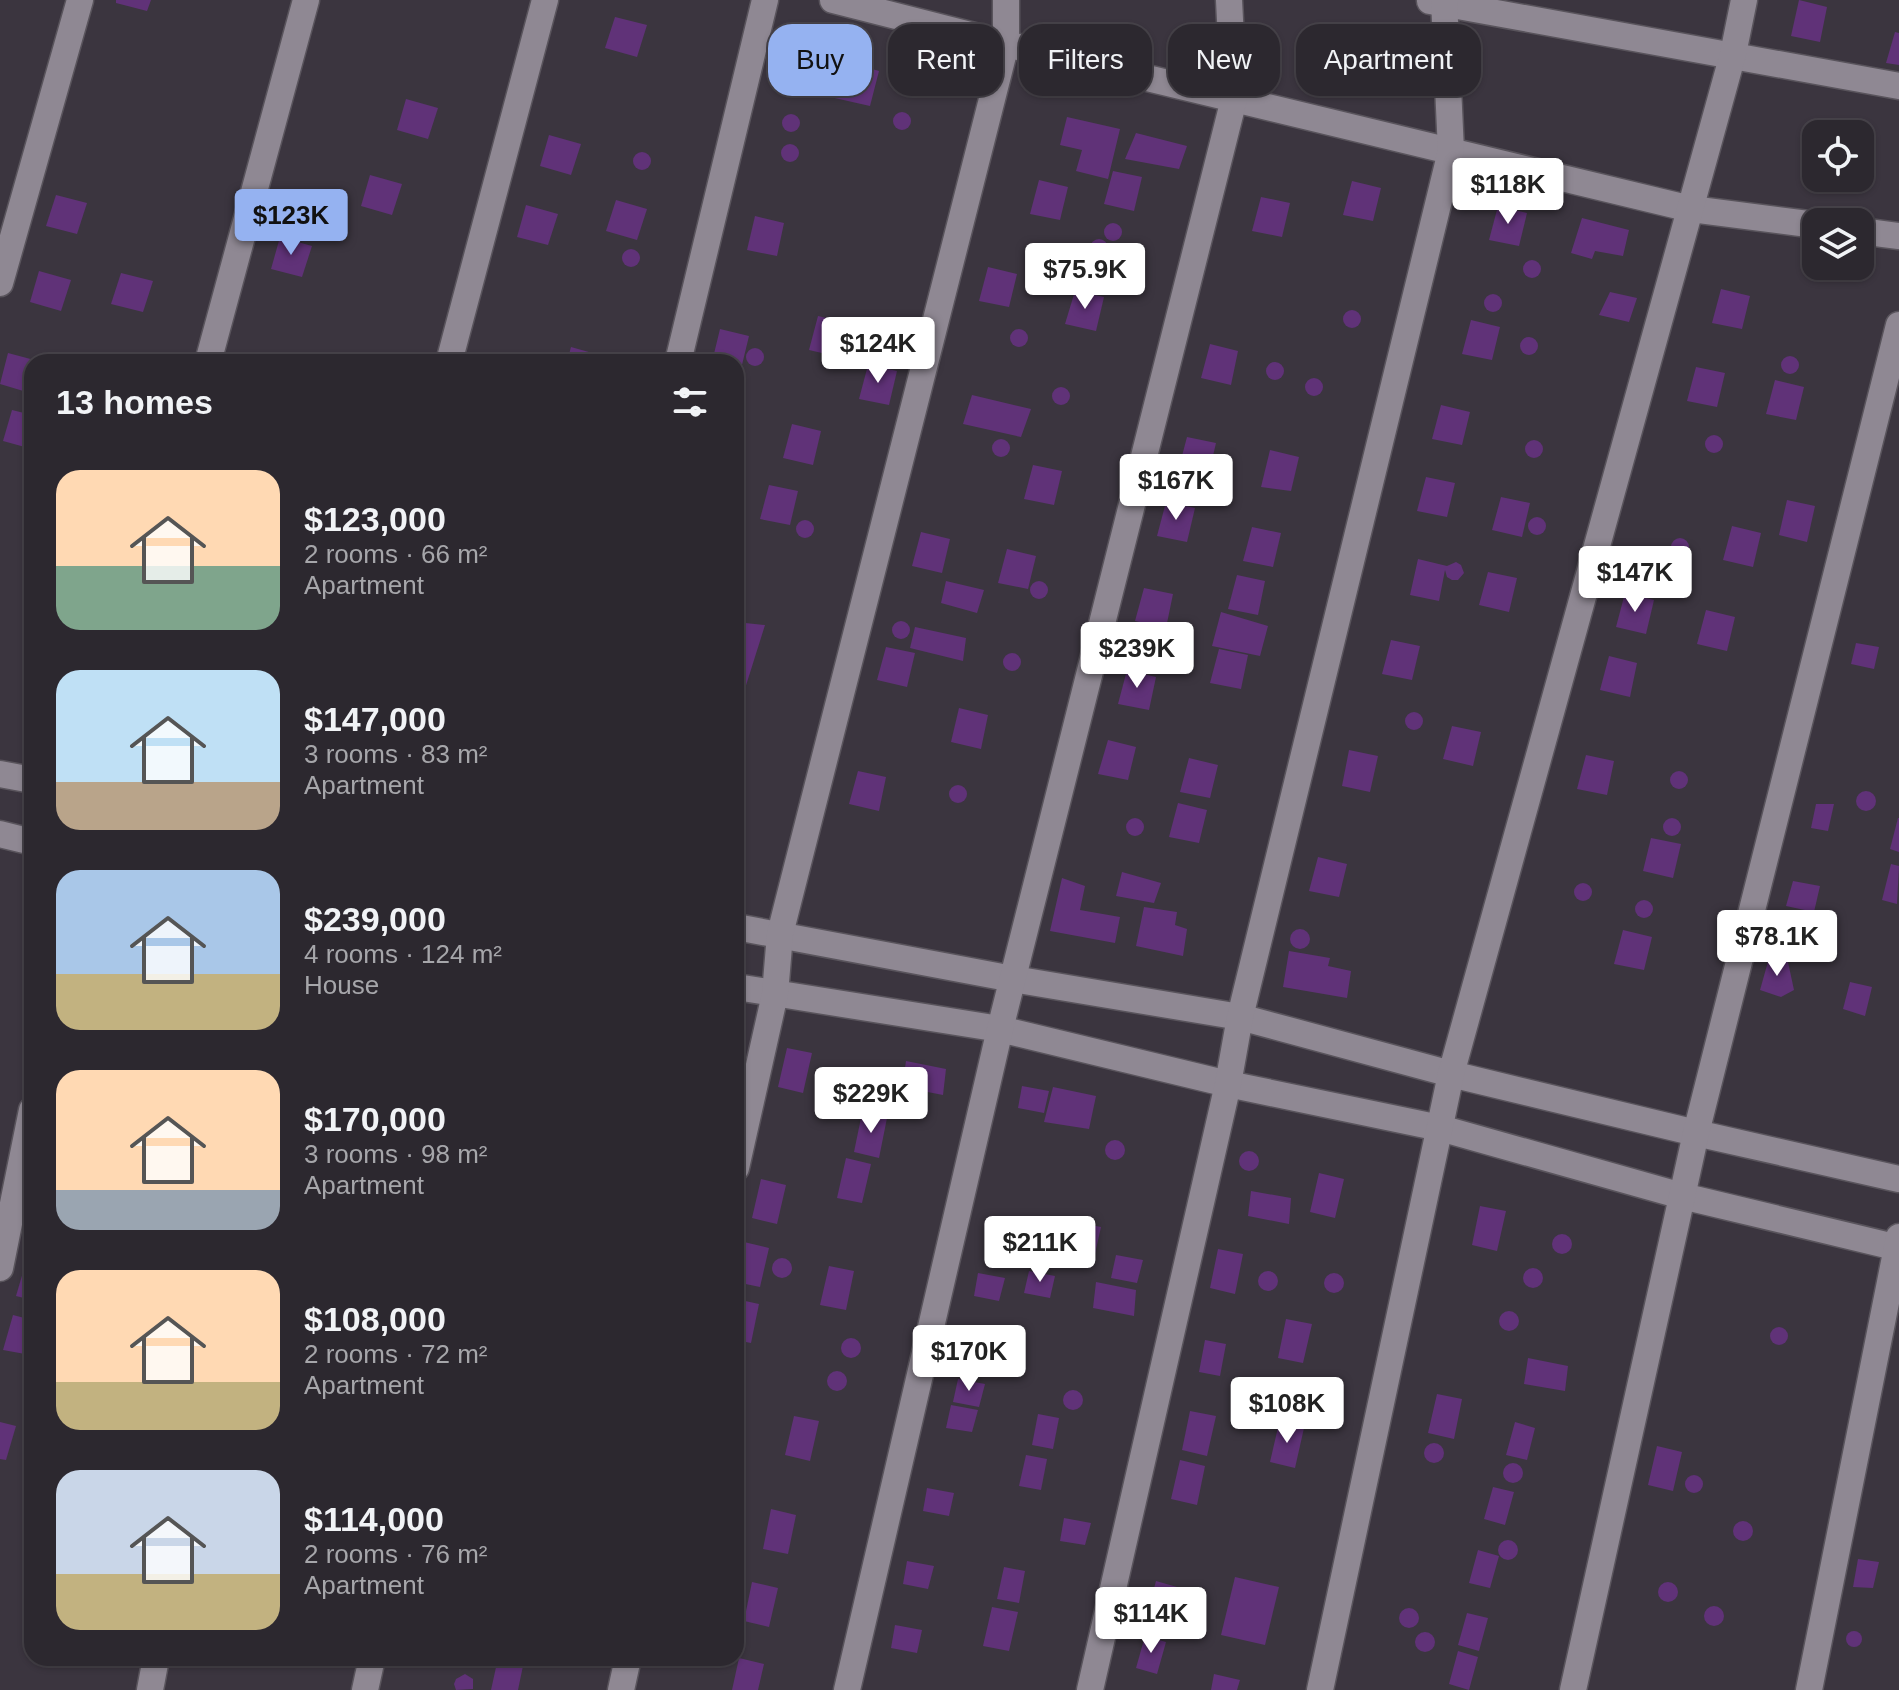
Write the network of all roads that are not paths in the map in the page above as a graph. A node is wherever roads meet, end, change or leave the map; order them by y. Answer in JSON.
{"nodes":[{"id":1,"x":80,"y":0,"type":"edge"},
{"id":2,"x":306,"y":0,"type":"edge"},
{"id":3,"x":545,"y":0,"type":"edge"},
{"id":4,"x":765,"y":0,"type":"edge"},
{"id":5,"x":833,"y":0,"type":"edge"},
{"id":6,"x":1006,"y":0,"type":"edge"},
{"id":7,"x":1229,"y":0,"type":"edge"},
{"id":8,"x":1744,"y":0,"type":"edge"},
{"id":9,"x":1438,"y":1,"type":"edge"},
{"id":10,"x":1006,"y":44,"type":"junction"},
{"id":11,"x":1733,"y":54,"type":"junction"},
{"id":12,"x":1899,"y":86,"type":"edge"},
{"id":13,"x":1234,"y":99,"type":"junction"},
{"id":14,"x":1451,"y":151,"type":"junction"},
{"id":15,"x":1691,"y":209,"type":"junction"},
{"id":16,"x":1802,"y":223,"type":"edge"},
{"id":17,"x":1874,"y":233,"type":"edge"},
{"id":18,"x":1899,"y":236,"type":"edge"},
{"id":19,"x":0,"y":283,"type":"edge"},
{"id":20,"x":1899,"y":325,"type":"edge"},
{"id":21,"x":210,"y":354,"type":"edge"},
{"id":22,"x":451,"y":354,"type":"edge"},
{"id":23,"x":680,"y":354,"type":"edge"},
{"id":24,"x":0,"y":774,"type":"edge"},
{"id":25,"x":24,"y":778,"type":"edge"},
{"id":26,"x":0,"y":834,"type":"edge"},
{"id":27,"x":24,"y":840,"type":"edge"},
{"id":28,"x":744,"y":928,"type":"edge"},
{"id":29,"x":780,"y":934,"type":"junction"},
{"id":30,"x":1013,"y":979,"type":"junction"},
{"id":31,"x":744,"y":988,"type":"edge"},
{"id":32,"x":775,"y":994,"type":"junction"},
{"id":33,"x":1240,"y":1017,"type":"junction"},
{"id":34,"x":1000,"y":1029,"type":"junction"},
{"id":35,"x":1451,"y":1074,"type":"junction"},
{"id":36,"x":1228,"y":1084,"type":"junction"},
{"id":37,"x":1440,"y":1128,"type":"junction"},
{"id":38,"x":744,"y":1132,"type":"edge"},
{"id":39,"x":1696,"y":1133,"type":"junction"},
{"id":40,"x":24,"y":1150,"type":"edge"},
{"id":41,"x":1899,"y":1179,"type":"edge"},
{"id":42,"x":1682,"y":1196,"type":"junction"},
{"id":43,"x":1898,"y":1244,"type":"edge"},
{"id":44,"x":0,"y":1268,"type":"edge"},
{"id":45,"x":154,"y":1666,"type":"edge"},
{"id":46,"x":370,"y":1666,"type":"edge"},
{"id":47,"x":626,"y":1666,"type":"edge"},
{"id":48,"x":150,"y":1690,"type":"edge"},
{"id":49,"x":365,"y":1690,"type":"edge"},
{"id":50,"x":621,"y":1690,"type":"edge"},
{"id":51,"x":847,"y":1690,"type":"edge"},
{"id":52,"x":1090,"y":1690,"type":"edge"},
{"id":53,"x":1320,"y":1690,"type":"edge"},
{"id":54,"x":1573,"y":1690,"type":"edge"},
{"id":55,"x":1809,"y":1690,"type":"edge"}],
"edges":[{"from":1,"to":19,"type":"street"},
{"from":2,"to":21,"type":"street"},
{"from":3,"to":22,"type":"street"},
{"from":4,"to":23,"type":"street"},
{"from":5,"to":10,"type":"street"},
{"from":6,"to":10,"type":"street"},
{"from":7,"to":13,"type":"street"},
{"from":8,"to":11,"type":"street"},
{"from":9,"to":11,"type":"street"},
{"from":9,"to":14,"type":"street"},
{"from":10,"to":13,"type":"street"},
{"from":10,"to":29,"type":"street"},
{"from":11,"to":12,"type":"street"},
{"from":11,"to":15,"type":"street"},
{"from":13,"to":14,"type":"street"},
{"from":13,"to":30,"type":"street"},
{"from":14,"to":15,"type":"street"},
{"from":14,"to":33,"type":"street"},
{"from":15,"to":16,"type":"street"},
{"from":15,"to":35,"type":"street"},
{"from":17,"to":18,"type":"street"},
{"from":20,"to":39,"type":"street"},
{"from":24,"to":25,"type":"street"},
{"from":26,"to":27,"type":"street"},
{"from":28,"to":29,"type":"street"},
{"from":29,"to":30,"type":"street"},
{"from":29,"to":32,"type":"street"},
{"from":30,"to":33,"type":"street"},
{"from":30,"to":34,"type":"street"},
{"from":31,"to":32,"type":"street"},
{"from":32,"to":34,"type":"street"},
{"from":32,"to":38,"type":"street"},
{"from":33,"to":35,"type":"street"},
{"from":33,"to":36,"type":"street"},
{"from":34,"to":36,"type":"street"},
{"from":34,"to":51,"type":"street"},
{"from":35,"to":37,"type":"street"},
{"from":35,"to":39,"type":"street"},
{"from":36,"to":37,"type":"street"},
{"from":36,"to":52,"type":"street"},
{"from":37,"to":42,"type":"street"},
{"from":37,"to":53,"type":"street"},
{"from":39,"to":41,"type":"street"},
{"from":39,"to":42,"type":"street"},
{"from":40,"to":44,"type":"street"},
{"from":42,"to":43,"type":"street"},
{"from":42,"to":54,"type":"street"},
{"from":43,"to":55,"type":"street"},
{"from":45,"to":48,"type":"street"},
{"from":46,"to":49,"type":"street"},
{"from":47,"to":50,"type":"street"}]}
